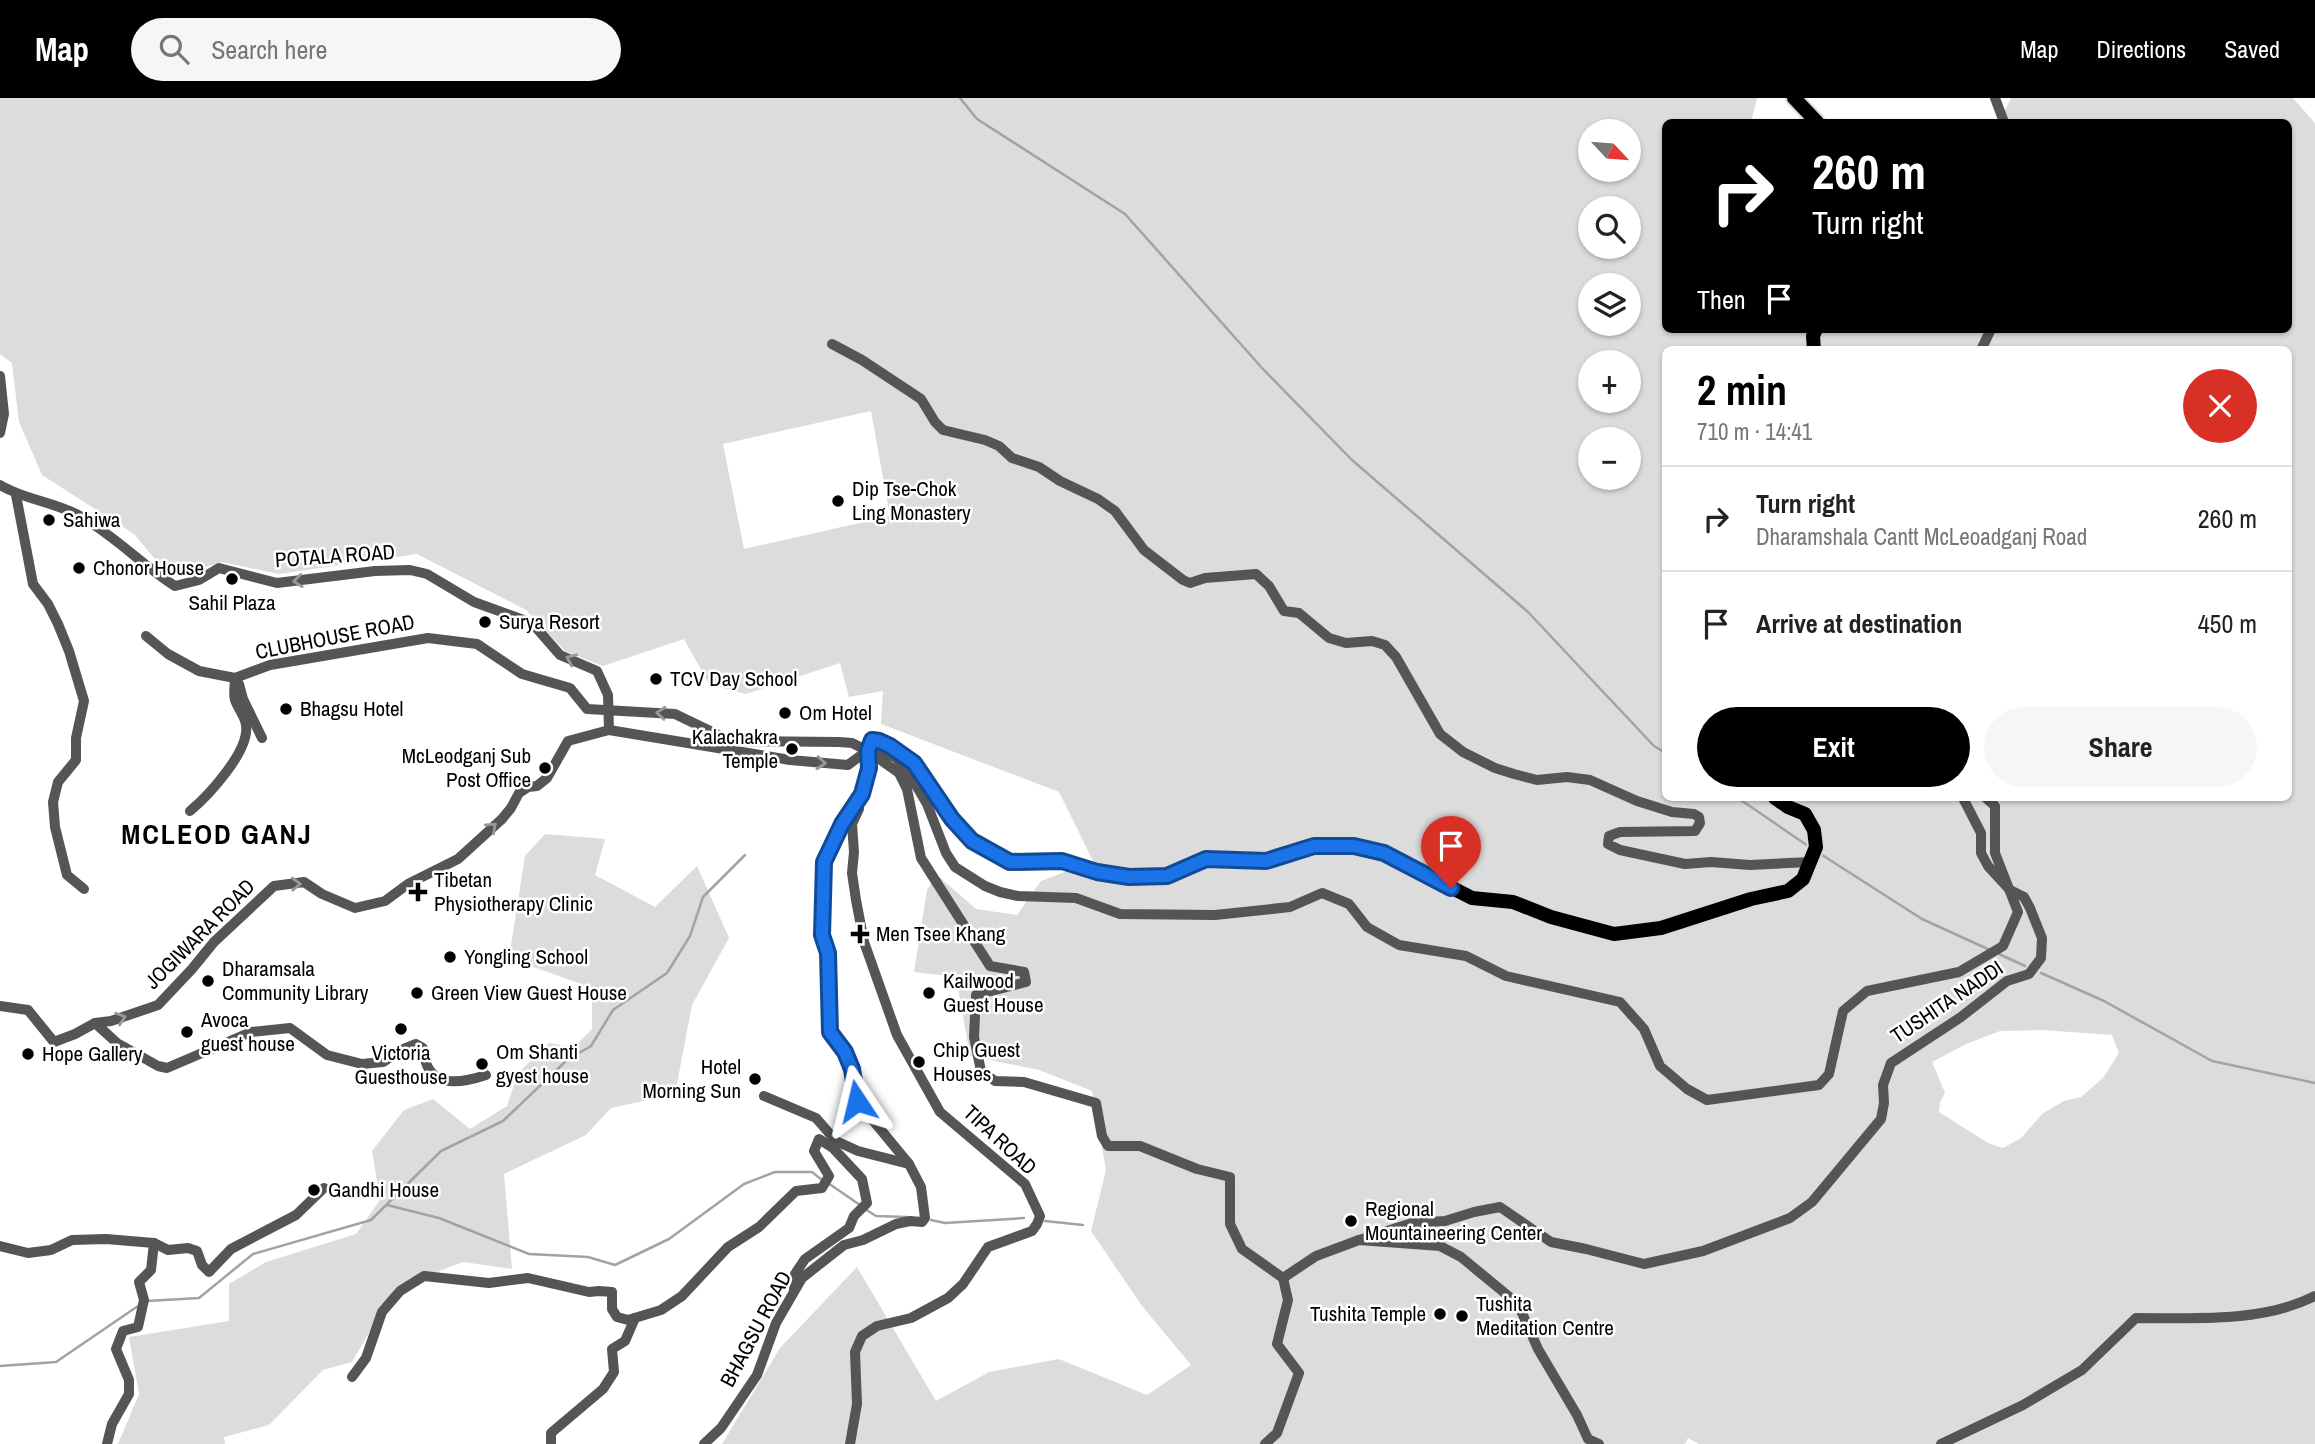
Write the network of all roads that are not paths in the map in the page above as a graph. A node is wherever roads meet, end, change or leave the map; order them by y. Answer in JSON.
{"nodes":[{"id":1,"x":1794,"y":98,"type":"edge"},
{"id":2,"x":1995,"y":98,"type":"edge"},
{"id":3,"x":1814,"y":119,"type":"edge"},
{"id":4,"x":2003,"y":119,"type":"edge"},
{"id":5,"x":832,"y":344,"type":"dead end"},
{"id":6,"x":0,"y":376,"type":"edge"},
{"id":7,"x":0,"y":433,"type":"edge"},
{"id":8,"x":0,"y":485,"type":"edge"},
{"id":9,"x":16,"y":495,"type":"junction"},
{"id":10,"x":146,"y":636,"type":"dead end"},
{"id":11,"x":236,"y":678,"type":"junction"},
{"id":12,"x":608,"y":708,"type":"junction"},
{"id":13,"x":609,"y":730,"type":"junction"},
{"id":14,"x":262,"y":738,"type":"dead end"},
{"id":15,"x":868,"y":751,"type":"junction"},
{"id":16,"x":866,"y":780,"type":"junction"},
{"id":17,"x":1779,"y":801,"type":"edge"},
{"id":18,"x":1965,"y":801,"type":"edge"},
{"id":19,"x":1989,"y":801,"type":"edge"},
{"id":20,"x":190,"y":811,"type":"dead end"},
{"id":21,"x":1813,"y":855,"type":"junction"},
{"id":22,"x":84,"y":889,"type":"dead end"},
{"id":23,"x":2010,"y":890,"type":"junction"},
{"id":24,"x":0,"y":1006,"type":"edge"},
{"id":25,"x":95,"y":1023,"type":"junction"},
{"id":26,"x":486,"y":1075,"type":"dead end"},
{"id":27,"x":764,"y":1096,"type":"dead end"},
{"id":28,"x":909,"y":1164,"type":"junction"},
{"id":29,"x":324,"y":1188,"type":"dead end"},
{"id":30,"x":1359,"y":1240,"type":"junction"},
{"id":31,"x":154,"y":1243,"type":"junction"},
{"id":32,"x":0,"y":1246,"type":"edge"},
{"id":33,"x":1283,"y":1278,"type":"junction"},
{"id":34,"x":794,"y":1289,"type":"junction"},
{"id":35,"x":2315,"y":1296,"type":"edge"},
{"id":36,"x":635,"y":1318,"type":"junction"},
{"id":37,"x":352,"y":1377,"type":"dead end"},
{"id":38,"x":107,"y":1444,"type":"edge"},
{"id":39,"x":551,"y":1444,"type":"edge"},
{"id":40,"x":704,"y":1444,"type":"edge"},
{"id":41,"x":850,"y":1444,"type":"edge"},
{"id":42,"x":1265,"y":1444,"type":"edge"},
{"id":43,"x":1599,"y":1444,"type":"edge"},
{"id":44,"x":1941,"y":1444,"type":"edge"}],
"edges":[{"from":1,"to":3,"type":"main road"},
{"from":2,"to":4,"type":"street"},
{"from":5,"to":21,"type":"street"},
{"from":6,"to":7,"type":"street"},
{"from":8,"to":9,"type":"street","name":"POTALA ROAD"},
{"from":12,"to":9,"type":"street","name":"POTALA ROAD","one_way":true},
{"from":9,"to":22,"type":"street"},
{"from":10,"to":11,"type":"street","name":"CLUBHOUSE ROAD"},
{"from":11,"to":12,"type":"street","name":"CLUBHOUSE ROAD"},
{"from":11,"to":14,"type":"street"},
{"from":11,"to":20,"type":"street"},
{"from":12,"to":13,"type":"street"},
{"from":15,"to":12,"type":"street","one_way":true},
{"from":13,"to":15,"type":"street","name":"JOGIWARA ROAD","one_way":true},
{"from":25,"to":13,"type":"street","name":"JOGIWARA ROAD","one_way":true},
{"from":15,"to":16,"type":"street","name":"BHAGSU ROAD"},
{"from":15,"to":21,"type":"main road"},
{"from":15,"to":23,"type":"street"},
{"from":15,"to":33,"type":"street"},
{"from":16,"to":28,"type":"street","name":"BHAGSU ROAD"},
{"from":16,"to":41,"type":"street","name":"TIPA ROAD"},
{"from":17,"to":21,"type":"main road"},
{"from":18,"to":23,"type":"street","name":"TUSHITA NADDI"},
{"from":19,"to":23,"type":"street"},
{"from":23,"to":30,"type":"street","name":"TUSHITA NADDI"},
{"from":24,"to":25,"type":"street","name":"JOGIWARA ROAD"},
{"from":25,"to":26,"type":"street"},
{"from":27,"to":28,"type":"street"},
{"from":28,"to":34,"type":"street","name":"BHAGSU ROAD"},
{"from":29,"to":31,"type":"street"},
{"from":30,"to":33,"type":"street","name":"TUSHITA NADDI"},
{"from":30,"to":43,"type":"street"},
{"from":31,"to":32,"type":"street"},
{"from":31,"to":38,"type":"street"},
{"from":33,"to":42,"type":"street"},
{"from":34,"to":36,"type":"street"},
{"from":34,"to":40,"type":"street","name":"BHAGSU ROAD"},
{"from":35,"to":44,"type":"street"},
{"from":36,"to":37,"type":"street"},
{"from":36,"to":39,"type":"street"}]}
